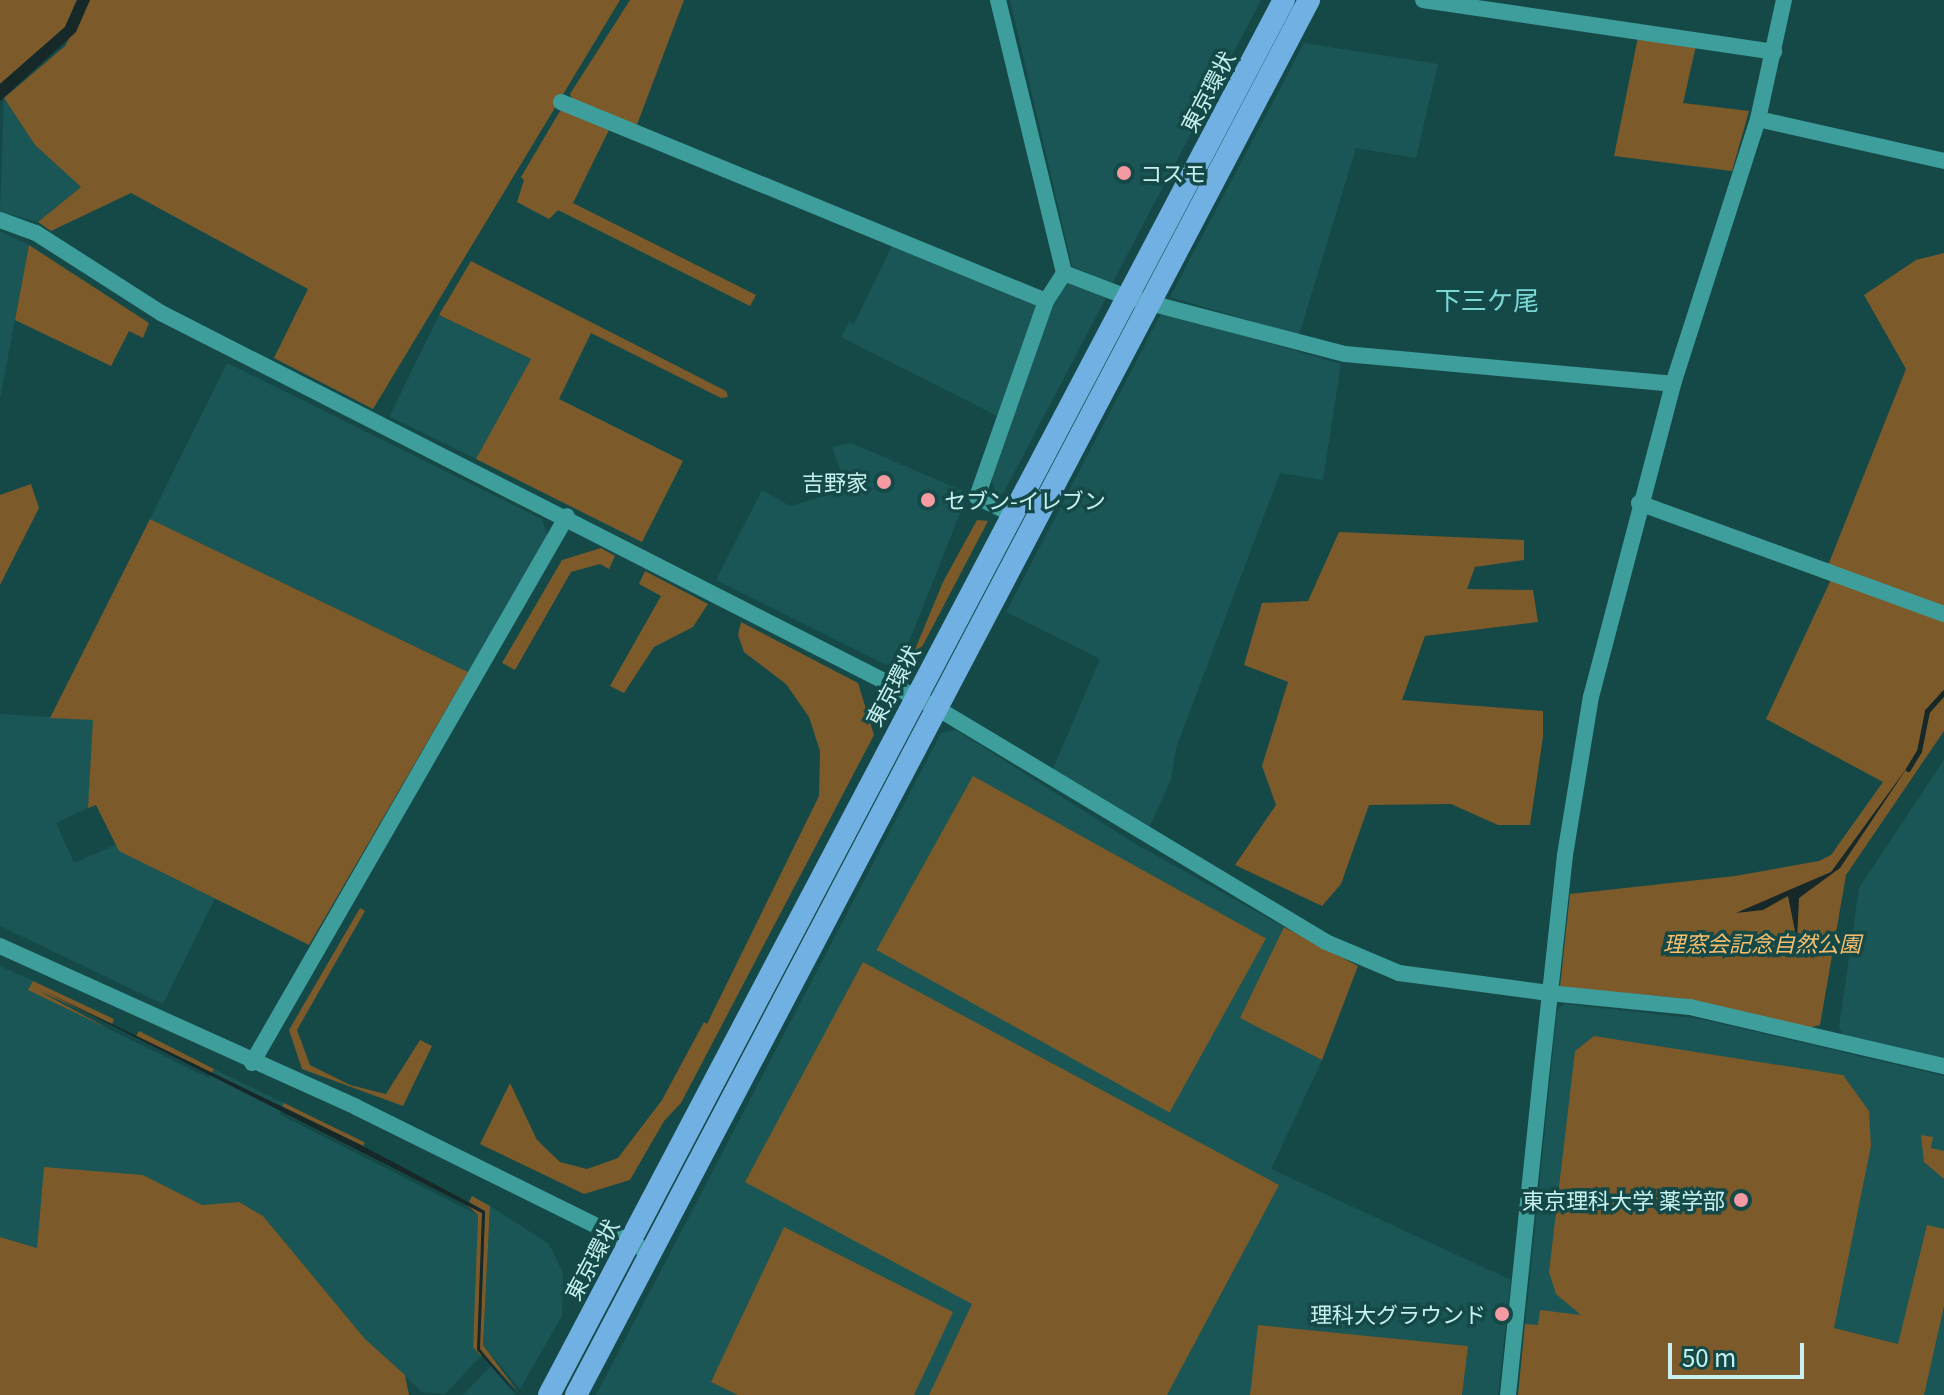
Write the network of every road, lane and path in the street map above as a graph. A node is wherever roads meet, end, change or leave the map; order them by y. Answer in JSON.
{"nodes":[{"id":1,"x":998,"y":0,"type":"edge"},
{"id":2,"x":1284,"y":0,"type":"edge"},
{"id":3,"x":1309,"y":0,"type":"edge"},
{"id":4,"x":1423,"y":0,"type":"edge"},
{"id":5,"x":1784,"y":0,"type":"edge"},
{"id":6,"x":1774,"y":52,"type":"junction"},
{"id":7,"x":561,"y":102,"type":"dead end"},
{"id":8,"x":1758,"y":119,"type":"junction"},
{"id":9,"x":1944,"y":161,"type":"edge"},
{"id":10,"x":0,"y":220,"type":"edge"},
{"id":11,"x":1064,"y":273,"type":"junction"},
{"id":12,"x":1127,"y":297,"type":"junction"},
{"id":13,"x":1153,"y":300,"type":"junction"},
{"id":14,"x":1046,"y":301,"type":"junction"},
{"id":15,"x":1673,"y":384,"type":"junction"},
{"id":16,"x":1639,"y":503,"type":"junction"},
{"id":17,"x":1012,"y":514,"type":"junction"},
{"id":18,"x":567,"y":516,"type":"junction"},
{"id":19,"x":1944,"y":614,"type":"edge"},
{"id":20,"x":915,"y":696,"type":"junction"},
{"id":21,"x":935,"y":707,"type":"junction"},
{"id":22,"x":0,"y":946,"type":"edge"},
{"id":23,"x":1549,"y":993,"type":"junction"},
{"id":24,"x":252,"y":1063,"type":"junction"},
{"id":25,"x":1944,"y":1066,"type":"edge"},
{"id":26,"x":629,"y":1242,"type":"junction"},
{"id":27,"x":651,"y":1253,"type":"junction"},
{"id":28,"x":549,"y":1395,"type":"edge"},
{"id":29,"x":576,"y":1395,"type":"edge"},
{"id":30,"x":1508,"y":1395,"type":"edge"}],
"edges":[{"from":1,"to":11,"type":"street"},
{"from":2,"to":12,"type":"highway","name":"東京環状"},
{"from":3,"to":13,"type":"highway"},
{"from":4,"to":6,"type":"street"},
{"from":5,"to":6,"type":"street"},
{"from":6,"to":8,"type":"street"},
{"from":7,"to":14,"type":"street"},
{"from":8,"to":9,"type":"street"},
{"from":8,"to":15,"type":"street"},
{"from":10,"to":18,"type":"street"},
{"from":11,"to":12,"type":"street"},
{"from":11,"to":14,"type":"street"},
{"from":12,"to":13,"type":"street"},
{"from":12,"to":17,"type":"highway","name":"東京環状"},
{"from":13,"to":15,"type":"street"},
{"from":13,"to":21,"type":"highway"},
{"from":14,"to":17,"type":"street"},
{"from":15,"to":16,"type":"street"},
{"from":16,"to":19,"type":"street"},
{"from":16,"to":23,"type":"street"},
{"from":17,"to":20,"type":"highway","name":"東京環状"},
{"from":18,"to":20,"type":"street"},
{"from":18,"to":24,"type":"street"},
{"from":20,"to":21,"type":"street"},
{"from":20,"to":26,"type":"highway","name":"東京環状"},
{"from":21,"to":23,"type":"street"},
{"from":21,"to":27,"type":"highway"},
{"from":22,"to":24,"type":"street"},
{"from":23,"to":25,"type":"street"},
{"from":23,"to":30,"type":"street"},
{"from":24,"to":26,"type":"street"},
{"from":26,"to":27,"type":"street"},
{"from":26,"to":28,"type":"highway","name":"東京環状"},
{"from":27,"to":29,"type":"highway"}]}
